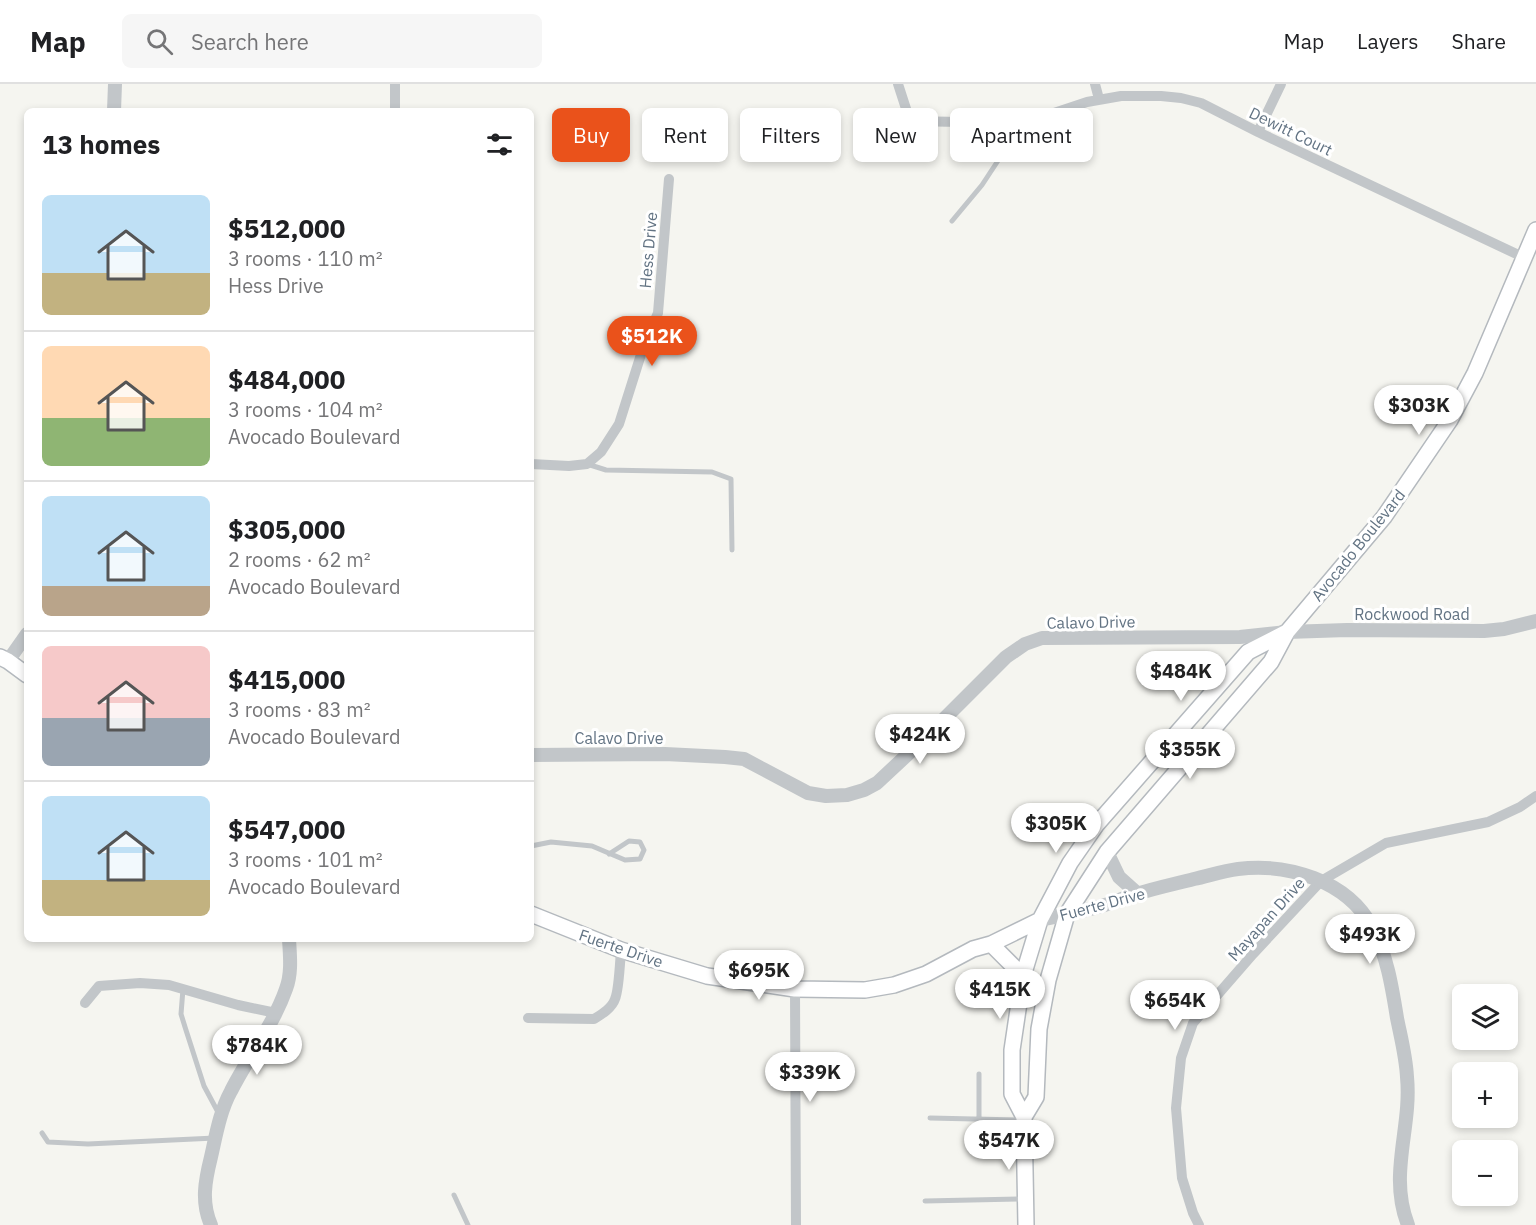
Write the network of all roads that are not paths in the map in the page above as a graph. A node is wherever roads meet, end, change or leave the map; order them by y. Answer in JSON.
{"nodes":[{"id":1,"x":115,"y":84,"type":"edge"},
{"id":2,"x":395,"y":84,"type":"edge"},
{"id":3,"x":898,"y":84,"type":"edge"},
{"id":4,"x":1095,"y":84,"type":"edge"},
{"id":5,"x":1281,"y":84,"type":"edge"},
{"id":6,"x":1100,"y":99,"type":"junction"},
{"id":7,"x":114,"y":108,"type":"edge"},
{"id":8,"x":395,"y":108,"type":"edge"},
{"id":9,"x":1069,"y":108,"type":"edge"},
{"id":10,"x":950,"y":122,"type":"edge"},
{"id":11,"x":1258,"y":132,"type":"junction"},
{"id":12,"x":997,"y":162,"type":"edge"},
{"id":13,"x":669,"y":179,"type":"dead end"},
{"id":14,"x":952,"y":221,"type":"dead end"},
{"id":15,"x":1536,"y":230,"type":"edge"},
{"id":16,"x":1525,"y":258,"type":"junction"},
{"id":17,"x":534,"y":464,"type":"edge"},
{"id":18,"x":588,"y":464,"type":"junction"},
{"id":19,"x":732,"y":550,"type":"dead end"},
{"id":20,"x":1536,"y":621,"type":"edge"},
{"id":21,"x":1287,"y":632,"type":"junction"},
{"id":22,"x":24,"y":637,"type":"edge"},
{"id":23,"x":4,"y":659,"type":"edge"},
{"id":24,"x":24,"y":673,"type":"edge"},
{"id":25,"x":534,"y":755,"type":"edge"},
{"id":26,"x":1536,"y":796,"type":"edge"},
{"id":27,"x":534,"y":845,"type":"edge"},
{"id":28,"x":1107,"y":852,"type":"junction"},
{"id":29,"x":609,"y":854,"type":"junction"},
{"id":30,"x":1321,"y":881,"type":"junction"},
{"id":31,"x":1137,"y":894,"type":"junction"},
{"id":32,"x":1067,"y":914,"type":"junction"},
{"id":33,"x":534,"y":915,"type":"edge"},
{"id":34,"x":1040,"y":920,"type":"junction"},
{"id":35,"x":289,"y":942,"type":"edge"},
{"id":36,"x":991,"y":944,"type":"junction"},
{"id":37,"x":621,"y":950,"type":"junction"},
{"id":38,"x":1023,"y":976,"type":"junction"},
{"id":39,"x":183,"y":989,"type":"junction"},
{"id":40,"x":795,"y":989,"type":"junction"},
{"id":41,"x":85,"y":1003,"type":"dead end"},
{"id":42,"x":276,"y":1013,"type":"junction"},
{"id":43,"x":528,"y":1018,"type":"dead end"},
{"id":44,"x":979,"y":1074,"type":"dead end"},
{"id":45,"x":221,"y":1118,"type":"junction"},
{"id":46,"x":930,"y":1118,"type":"dead end"},
{"id":47,"x":979,"y":1118,"type":"junction"},
{"id":48,"x":1024,"y":1119,"type":"junction"},
{"id":49,"x":42,"y":1133,"type":"dead end"},
{"id":50,"x":215,"y":1138,"type":"junction"},
{"id":51,"x":454,"y":1195,"type":"dead end"},
{"id":52,"x":1025,"y":1199,"type":"junction"},
{"id":53,"x":925,"y":1201,"type":"dead end"},
{"id":54,"x":796,"y":1221,"type":"edge"},
{"id":55,"x":211,"y":1225,"type":"edge"},
{"id":56,"x":468,"y":1225,"type":"edge"},
{"id":57,"x":1026,"y":1225,"type":"edge"},
{"id":58,"x":1199,"y":1225,"type":"edge"},
{"id":59,"x":1408,"y":1225,"type":"edge"}],
"edges":[{"from":1,"to":7,"type":"street"},
{"from":2,"to":8,"type":"street"},
{"from":3,"to":10,"type":"street","name":"Dewitt Court"},
{"from":4,"to":6,"type":"street"},
{"from":5,"to":11,"type":"street"},
{"from":6,"to":9,"type":"street","name":"Dewitt Court"},
{"from":6,"to":11,"type":"street","name":"Dewitt Court"},
{"from":11,"to":16,"type":"street","name":"Dewitt Court"},
{"from":12,"to":14,"type":"lane"},
{"from":13,"to":18,"type":"street","name":"Hess Drive"},
{"from":15,"to":16,"type":"main road","name":"Avocado Boulevard"},
{"from":16,"to":21,"type":"main road","name":"Avocado Boulevard"},
{"from":17,"to":18,"type":"street"},
{"from":18,"to":19,"type":"lane"},
{"from":20,"to":21,"type":"street","name":"Rockwood Road"},
{"from":21,"to":25,"type":"street","name":"Calavo Drive"},
{"from":21,"to":28,"type":"main road","name":"Avocado Boulevard"},
{"from":21,"to":34,"type":"main road","name":"Avocado Boulevard"},
{"from":22,"to":23,"type":"street"},
{"from":23,"to":24,"type":"main road"},
{"from":26,"to":30,"type":"street","name":"Mayapan Drive"},
{"from":27,"to":29,"type":"lane"},
{"from":28,"to":31,"type":"street"},
{"from":28,"to":32,"type":"main road","name":"Avocado Boulevard"},
{"from":29,"to":29,"type":"lane"},
{"from":30,"to":31,"type":"street","name":"Fuerte Drive"},
{"from":30,"to":58,"type":"street","name":"Mayapan Drive"},
{"from":30,"to":59,"type":"street","name":"Fuerte Drive"},
{"from":31,"to":32,"type":"street","name":"Fuerte Drive"},
{"from":32,"to":34,"type":"street","name":"Fuerte Drive"},
{"from":32,"to":48,"type":"main road","name":"Avocado Boulevard"},
{"from":33,"to":37,"type":"main road","name":"Fuerte Drive"},
{"from":34,"to":36,"type":"main road","name":"Fuerte Drive"},
{"from":34,"to":38,"type":"main road","name":"Avocado Boulevard"},
{"from":35,"to":42,"type":"street"},
{"from":36,"to":38,"type":"main road"},
{"from":36,"to":40,"type":"main road","name":"Fuerte Drive"},
{"from":37,"to":40,"type":"main road","name":"Fuerte Drive"},
{"from":37,"to":43,"type":"street"},
{"from":38,"to":48,"type":"main road","name":"Avocado Boulevard"},
{"from":39,"to":41,"type":"street"},
{"from":39,"to":42,"type":"street"},
{"from":39,"to":45,"type":"lane"},
{"from":40,"to":54,"type":"street"},
{"from":42,"to":45,"type":"street"},
{"from":44,"to":47,"type":"lane"},
{"from":45,"to":50,"type":"street"},
{"from":46,"to":47,"type":"lane"},
{"from":47,"to":48,"type":"lane"},
{"from":48,"to":52,"type":"main road","name":"Avocado Boulevard"},
{"from":49,"to":50,"type":"lane"},
{"from":50,"to":55,"type":"street"},
{"from":51,"to":56,"type":"lane"},
{"from":52,"to":53,"type":"lane"},
{"from":52,"to":57,"type":"main road","name":"Avocado Boulevard"}]}
